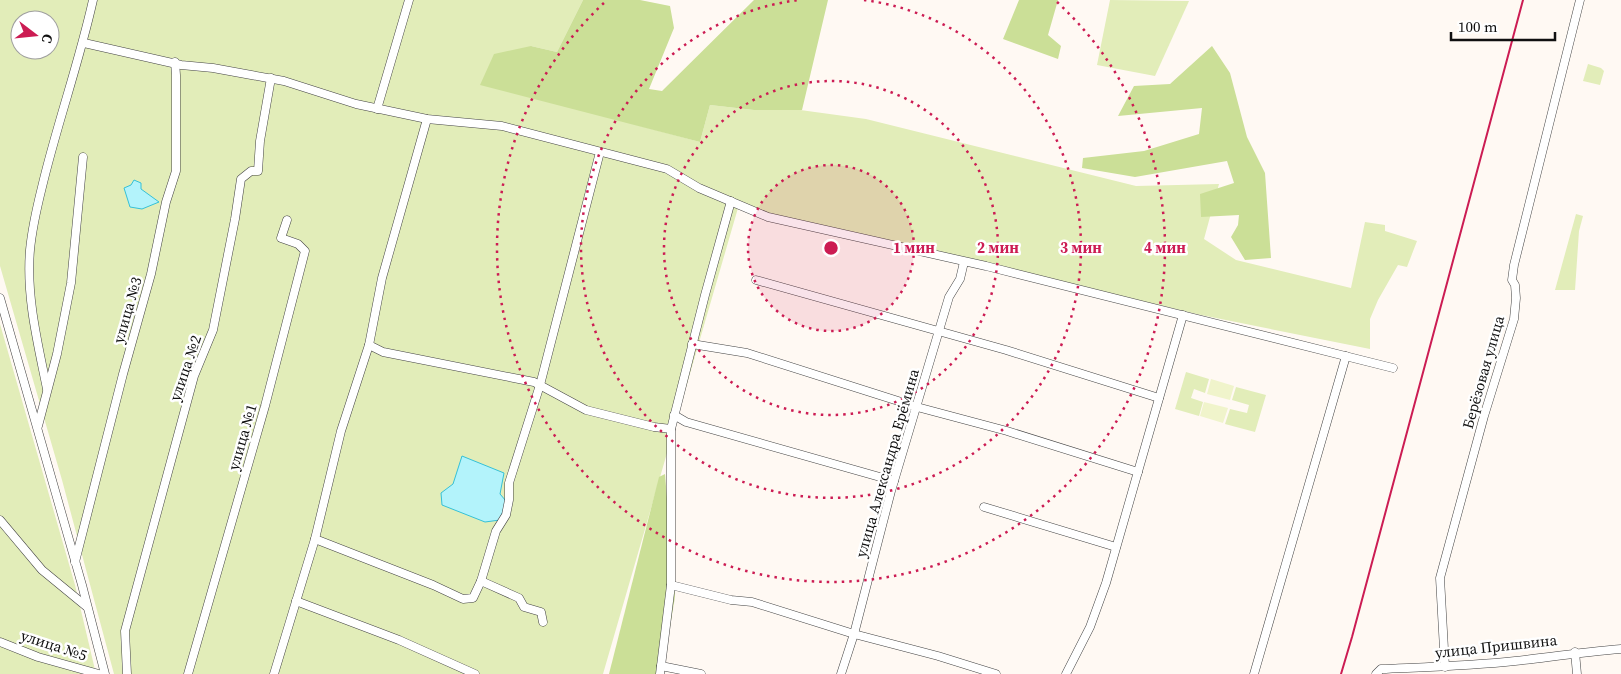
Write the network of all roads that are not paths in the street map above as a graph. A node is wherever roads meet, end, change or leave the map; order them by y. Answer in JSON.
{"nodes":[{"id":1,"x":94,"y":0,"type":"edge"},
{"id":2,"x":409,"y":0,"type":"edge"},
{"id":3,"x":1580,"y":0,"type":"edge"},
{"id":4,"x":84,"y":43,"type":"junction"},
{"id":5,"x":175,"y":62,"type":"junction"},
{"id":6,"x":271,"y":78,"type":"junction"},
{"id":7,"x":377,"y":109,"type":"junction"},
{"id":8,"x":427,"y":120,"type":"junction"},
{"id":9,"x":600,"y":152,"type":"junction"},
{"id":10,"x":83,"y":156,"type":"dead end"},
{"id":11,"x":731,"y":201,"type":"junction"},
{"id":12,"x":287,"y":220,"type":"dead end"},
{"id":13,"x":964,"y":262,"type":"junction"},
{"id":14,"x":756,"y":280,"type":"dead end"},
{"id":15,"x":0,"y":298,"type":"edge"},
{"id":16,"x":1183,"y":315,"type":"junction"},
{"id":17,"x":939,"y":333,"type":"junction"},
{"id":18,"x":369,"y":344,"type":"junction"},
{"id":19,"x":692,"y":344,"type":"junction"},
{"id":20,"x":1346,"y":356,"type":"junction"},
{"id":21,"x":1393,"y":368,"type":"dead end"},
{"id":22,"x":540,"y":385,"type":"junction"},
{"id":23,"x":47,"y":389,"type":"junction"},
{"id":24,"x":1159,"y":398,"type":"junction"},
{"id":25,"x":917,"y":407,"type":"junction"},
{"id":26,"x":674,"y":415,"type":"junction"},
{"id":27,"x":37,"y":428,"type":"junction"},
{"id":28,"x":671,"y":429,"type":"junction"},
{"id":29,"x":1138,"y":472,"type":"junction"},
{"id":30,"x":894,"y":481,"type":"junction"},
{"id":31,"x":984,"y":507,"type":"dead end"},
{"id":32,"x":0,"y":520,"type":"edge"},
{"id":33,"x":315,"y":539,"type":"junction"},
{"id":34,"x":1116,"y":548,"type":"junction"},
{"id":35,"x":75,"y":562,"type":"junction"},
{"id":36,"x":482,"y":580,"type":"junction"},
{"id":37,"x":671,"y":585,"type":"junction"},
{"id":38,"x":296,"y":601,"type":"junction"},
{"id":39,"x":87,"y":607,"type":"junction"},
{"id":40,"x":543,"y":622,"type":"dead end"},
{"id":41,"x":854,"y":634,"type":"junction"},
{"id":42,"x":0,"y":642,"type":"edge"},
{"id":43,"x":1621,"y":648,"type":"edge"},
{"id":44,"x":1576,"y":652,"type":"junction"},
{"id":45,"x":1445,"y":666,"type":"junction"},
{"id":46,"x":660,"y":670,"type":"edge"},
{"id":47,"x":99,"y":674,"type":"edge"},
{"id":48,"x":105,"y":674,"type":"edge"},
{"id":49,"x":127,"y":674,"type":"edge"},
{"id":50,"x":188,"y":674,"type":"edge"},
{"id":51,"x":274,"y":674,"type":"edge"},
{"id":52,"x":476,"y":674,"type":"edge"},
{"id":53,"x":701,"y":674,"type":"edge"},
{"id":54,"x":841,"y":674,"type":"edge"},
{"id":55,"x":996,"y":674,"type":"edge"},
{"id":56,"x":1066,"y":674,"type":"edge"},
{"id":57,"x":1254,"y":674,"type":"edge"},
{"id":58,"x":1376,"y":674,"type":"edge"},
{"id":59,"x":1577,"y":674,"type":"edge"}],
"edges":[{"from":1,"to":4,"type":"street"},
{"from":2,"to":7,"type":"street"},
{"from":3,"to":45,"type":"street","name":"Берёзовая улица"},
{"from":4,"to":5,"type":"street"},
{"from":4,"to":23,"type":"street"},
{"from":5,"to":6,"type":"street"},
{"from":5,"to":35,"type":"street","name":"улица №3"},
{"from":6,"to":7,"type":"street"},
{"from":6,"to":49,"type":"street","name":"улица №2"},
{"from":7,"to":8,"type":"street"},
{"from":8,"to":9,"type":"street"},
{"from":8,"to":18,"type":"street"},
{"from":9,"to":11,"type":"street"},
{"from":9,"to":22,"type":"street"},
{"from":10,"to":23,"type":"street"},
{"from":11,"to":13,"type":"street"},
{"from":11,"to":19,"type":"street"},
{"from":12,"to":50,"type":"street","name":"улица №1"},
{"from":13,"to":16,"type":"street"},
{"from":13,"to":17,"type":"street","name":"улица Александра Ерёмина"},
{"from":14,"to":17,"type":"street"},
{"from":15,"to":27,"type":"street"},
{"from":16,"to":20,"type":"street"},
{"from":16,"to":24,"type":"street"},
{"from":17,"to":24,"type":"street"},
{"from":17,"to":25,"type":"street","name":"улица Александра Ерёмина"},
{"from":18,"to":22,"type":"street"},
{"from":18,"to":33,"type":"street"},
{"from":19,"to":25,"type":"street"},
{"from":19,"to":26,"type":"street"},
{"from":20,"to":21,"type":"street"},
{"from":20,"to":57,"type":"street"},
{"from":22,"to":28,"type":"street"},
{"from":22,"to":36,"type":"street"},
{"from":23,"to":27,"type":"street"},
{"from":24,"to":29,"type":"street"},
{"from":25,"to":29,"type":"street"},
{"from":25,"to":30,"type":"street","name":"улица Александра Ерёмина"},
{"from":26,"to":28,"type":"street"},
{"from":26,"to":30,"type":"street"},
{"from":27,"to":35,"type":"street"},
{"from":28,"to":37,"type":"street"},
{"from":29,"to":34,"type":"street"},
{"from":30,"to":41,"type":"street","name":"улица Александра Ерёмина"},
{"from":31,"to":34,"type":"street"},
{"from":32,"to":39,"type":"street"},
{"from":33,"to":36,"type":"street"},
{"from":33,"to":38,"type":"street"},
{"from":34,"to":56,"type":"street"},
{"from":35,"to":39,"type":"street"},
{"from":36,"to":40,"type":"street"},
{"from":37,"to":41,"type":"street"},
{"from":37,"to":46,"type":"street"},
{"from":38,"to":51,"type":"street"},
{"from":38,"to":52,"type":"street"},
{"from":39,"to":48,"type":"street"},
{"from":41,"to":54,"type":"street","name":"улица Александра Ерёмина"},
{"from":41,"to":55,"type":"street"},
{"from":42,"to":47,"type":"street","name":"улица №5"},
{"from":43,"to":44,"type":"street","name":"улица Пришвина"},
{"from":44,"to":45,"type":"street","name":"улица Пришвина"},
{"from":44,"to":59,"type":"street"},
{"from":45,"to":58,"type":"street","name":"улица Пришвина"},
{"from":46,"to":53,"type":"street"}]}
